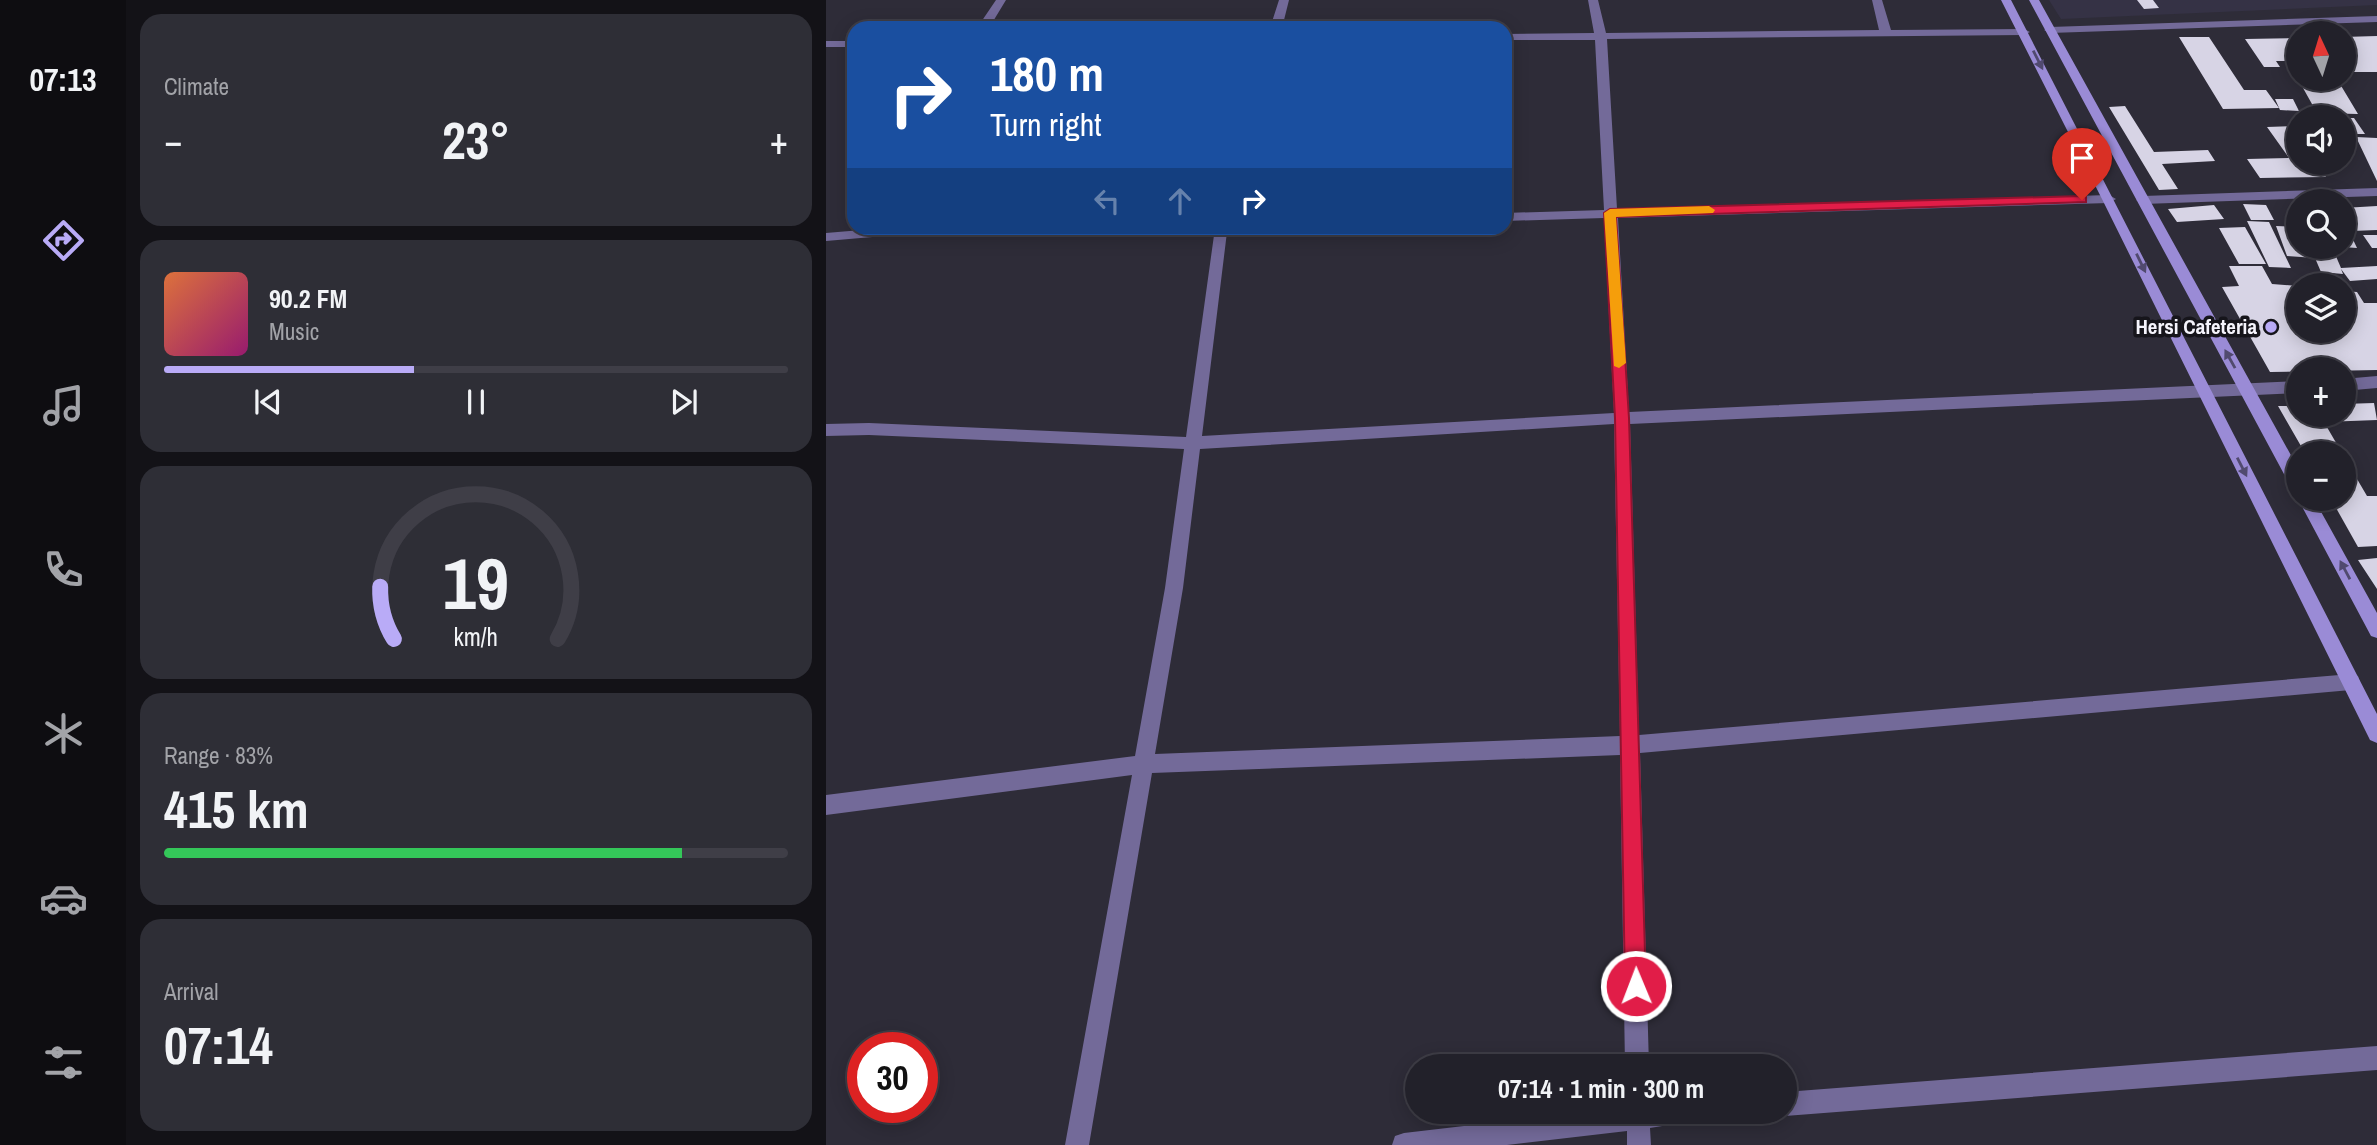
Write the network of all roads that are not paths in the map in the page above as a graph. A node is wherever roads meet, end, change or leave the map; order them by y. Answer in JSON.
{"nodes":[{"id":1,"x":1002,"y":0,"type":"edge"},
{"id":2,"x":1284,"y":0,"type":"edge"},
{"id":3,"x":1593,"y":0,"type":"edge"},
{"id":4,"x":1877,"y":0,"type":"edge"},
{"id":5,"x":2006,"y":0,"type":"edge"},
{"id":6,"x":2034,"y":0,"type":"edge"},
{"id":7,"x":2377,"y":19,"type":"edge"},
{"id":8,"x":988,"y":21,"type":"edge"},
{"id":9,"x":1278,"y":21,"type":"edge"},
{"id":10,"x":2050,"y":30,"type":"junction"},
{"id":11,"x":2024,"y":32,"type":"junction"},
{"id":12,"x":1886,"y":34,"type":"junction"},
{"id":13,"x":1512,"y":37,"type":"edge"},
{"id":14,"x":1601,"y":37,"type":"junction"},
{"id":15,"x":826,"y":44,"type":"edge"},
{"id":16,"x":847,"y":44,"type":"edge"},
{"id":17,"x":2377,"y":192,"type":"edge"},
{"id":18,"x":2109,"y":199,"type":"junction"},
{"id":19,"x":2143,"y":200,"type":"junction"},
{"id":20,"x":1610,"y":213,"type":"junction"},
{"id":21,"x":1512,"y":217,"type":"edge"},
{"id":22,"x":847,"y":234,"type":"edge"},
{"id":23,"x":1220,"y":235,"type":"edge"},
{"id":24,"x":826,"y":237,"type":"edge"},
{"id":25,"x":2377,"y":383,"type":"edge"},
{"id":26,"x":2356,"y":384,"type":"edge"},
{"id":27,"x":2286,"y":388,"type":"edge"},
{"id":28,"x":2247,"y":390,"type":"junction"},
{"id":29,"x":2205,"y":393,"type":"junction"},
{"id":30,"x":1622,"y":418,"type":"junction"},
{"id":31,"x":826,"y":430,"type":"edge"},
{"id":32,"x":1193,"y":443,"type":"junction"},
{"id":33,"x":2286,"y":462,"type":"edge"},
{"id":34,"x":2313,"y":511,"type":"edge"},
{"id":35,"x":2377,"y":630,"type":"edge"},
{"id":36,"x":2351,"y":682,"type":"junction"},
{"id":37,"x":2377,"y":734,"type":"edge"},
{"id":38,"x":1631,"y":745,"type":"junction"},
{"id":39,"x":1143,"y":764,"type":"junction"},
{"id":40,"x":826,"y":805,"type":"edge"},
{"id":41,"x":1637,"y":1054,"type":"edge"},
{"id":42,"x":2377,"y":1058,"type":"edge"},
{"id":43,"x":1797,"y":1103,"type":"edge"},
{"id":44,"x":1563,"y":1124,"type":"edge"},
{"id":45,"x":1638,"y":1124,"type":"edge"},
{"id":46,"x":1077,"y":1145,"type":"edge"},
{"id":47,"x":1404,"y":1145,"type":"edge"},
{"id":48,"x":1639,"y":1145,"type":"edge"}],
"edges":[{"from":1,"to":8,"type":"street"},
{"from":2,"to":9,"type":"street"},
{"from":3,"to":14,"type":"street"},
{"from":4,"to":12,"type":"street"},
{"from":5,"to":11,"type":"main road"},
{"from":6,"to":10,"type":"main road"},
{"from":7,"to":10,"type":"street"},
{"from":10,"to":19,"type":"main road"},
{"from":11,"to":12,"type":"street"},
{"from":11,"to":18,"type":"main road","one_way":true},
{"from":12,"to":14,"type":"street"},
{"from":13,"to":14,"type":"street"},
{"from":14,"to":20,"type":"street"},
{"from":15,"to":16,"type":"street"},
{"from":17,"to":19,"type":"street"},
{"from":18,"to":20,"type":"street"},
{"from":18,"to":29,"type":"main road","one_way":true},
{"from":28,"to":19,"type":"main road","one_way":true},
{"from":20,"to":21,"type":"street"},
{"from":20,"to":30,"type":"street"},
{"from":22,"to":24,"type":"street"},
{"from":23,"to":32,"type":"street"},
{"from":25,"to":26,"type":"street"},
{"from":27,"to":28,"type":"street"},
{"from":28,"to":29,"type":"street"},
{"from":28,"to":33,"type":"main road"},
{"from":29,"to":30,"type":"street"},
{"from":29,"to":36,"type":"main road","one_way":true},
{"from":30,"to":32,"type":"street"},
{"from":30,"to":38,"type":"street"},
{"from":31,"to":32,"type":"street"},
{"from":32,"to":39,"type":"street"},
{"from":35,"to":34,"type":"main road","one_way":true},
{"from":36,"to":37,"type":"main road"},
{"from":36,"to":38,"type":"street"},
{"from":38,"to":39,"type":"street"},
{"from":38,"to":41,"type":"street"},
{"from":39,"to":40,"type":"street"},
{"from":39,"to":46,"type":"street"},
{"from":42,"to":43,"type":"street"},
{"from":44,"to":47,"type":"street"},
{"from":45,"to":48,"type":"street"}]}
